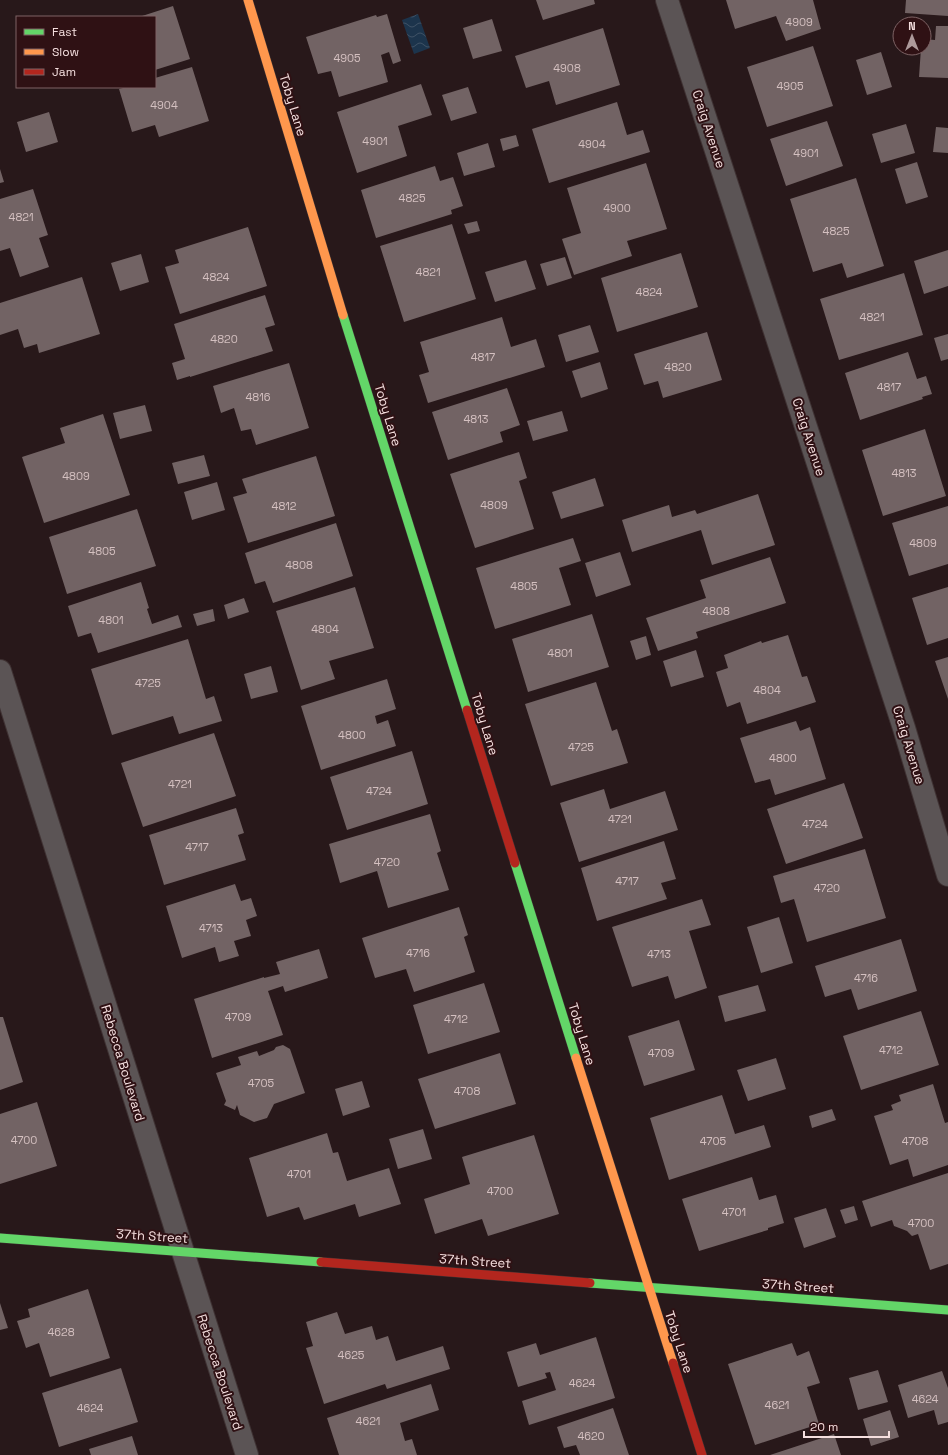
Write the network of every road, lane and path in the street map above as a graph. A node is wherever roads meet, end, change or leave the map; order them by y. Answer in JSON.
{"nodes":[{"id":1,"x":248,"y":0,"type":"edge"},
{"id":2,"x":667,"y":0,"type":"edge"},
{"id":3,"x":0,"y":671,"type":"edge"},
{"id":4,"x":948,"y":875,"type":"edge"},
{"id":5,"x":0,"y":1238,"type":"edge"},
{"id":6,"x":182,"y":1251,"type":"junction"},
{"id":7,"x":648,"y":1287,"type":"junction"},
{"id":8,"x":948,"y":1310,"type":"edge"},
{"id":9,"x":247,"y":1455,"type":"edge"},
{"id":10,"x":702,"y":1455,"type":"edge"}],
"edges":[{"from":1,"to":7,"type":"street","name":"Toby Lane"},
{"from":2,"to":4,"type":"street","name":"Craig Avenue"},
{"from":3,"to":6,"type":"street","name":"Rebecca Boulevard"},
{"from":5,"to":6,"type":"street","name":"37th Street"},
{"from":6,"to":7,"type":"street","name":"37th Street"},
{"from":6,"to":9,"type":"street","name":"Rebecca Boulevard"},
{"from":7,"to":8,"type":"street","name":"37th Street"},
{"from":7,"to":10,"type":"street","name":"Toby Lane"}]}
